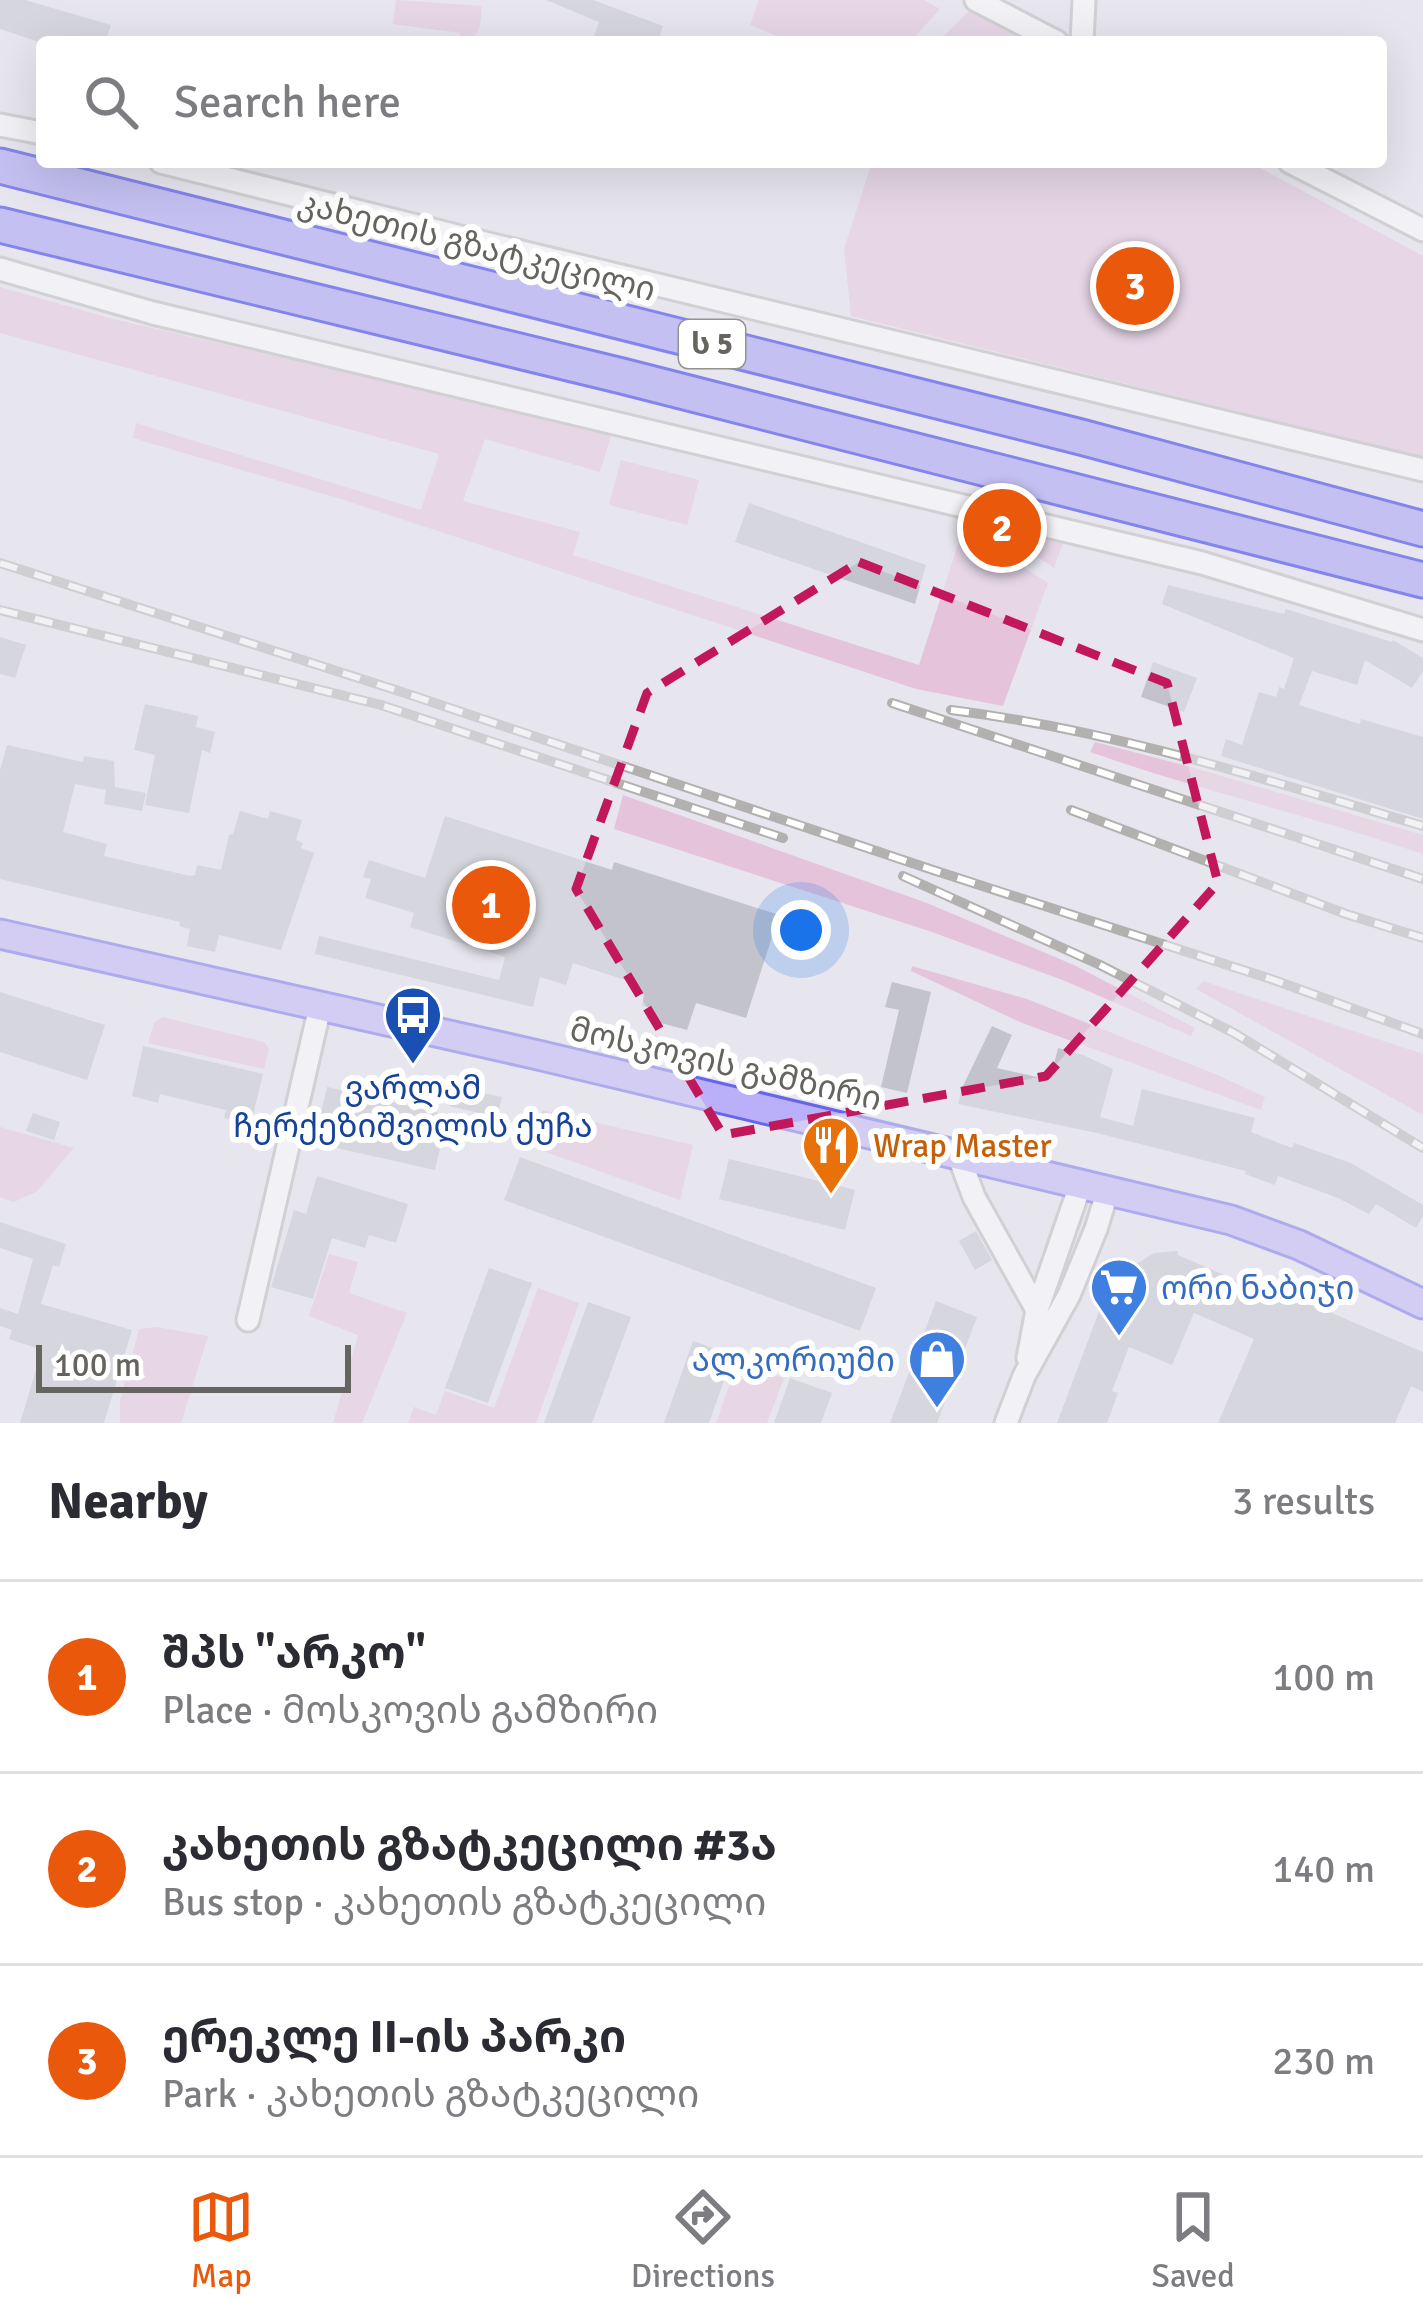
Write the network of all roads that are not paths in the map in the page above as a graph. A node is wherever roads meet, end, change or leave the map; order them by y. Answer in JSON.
{"nodes":[{"id":1,"x":976,"y":0,"type":"edge"},
{"id":2,"x":1084,"y":0,"type":"edge"},
{"id":3,"x":1045,"y":36,"type":"edge"},
{"id":4,"x":1082,"y":36,"type":"edge"},
{"id":5,"x":0,"y":125,"type":"edge"},
{"id":6,"x":36,"y":132,"type":"edge"},
{"id":7,"x":0,"y":166,"type":"edge"},
{"id":8,"x":185,"y":168,"type":"edge"},
{"id":9,"x":1302,"y":168,"type":"edge"},
{"id":10,"x":0,"y":225,"type":"edge"},
{"id":11,"x":1423,"y":230,"type":"edge"},
{"id":12,"x":0,"y":269,"type":"edge"},
{"id":13,"x":1423,"y":470,"type":"edge"},
{"id":14,"x":1423,"y":529,"type":"edge"},
{"id":15,"x":1423,"y":580,"type":"edge"},
{"id":16,"x":1423,"y":630,"type":"edge"},
{"id":17,"x":0,"y":934,"type":"edge"},
{"id":18,"x":320,"y":1007,"type":"junction"},
{"id":19,"x":958,"y":1154,"type":"junction"},
{"id":20,"x":1095,"y":1186,"type":"junction"},
{"id":21,"x":1423,"y":1304,"type":"edge"},
{"id":22,"x":1036,"y":1310,"type":"junction"},
{"id":23,"x":248,"y":1321,"type":"dead end"},
{"id":24,"x":1024,"y":1376,"type":"junction"},
{"id":25,"x":1006,"y":1423,"type":"edge"}],
"edges":[{"from":1,"to":3,"type":"street"},
{"from":2,"to":4,"type":"street"},
{"from":5,"to":6,"type":"street"},
{"from":7,"to":14,"type":"highway","name":"კახეთის გზატკეცილი","number":"ს 5"},
{"from":8,"to":13,"type":"street","name":"კახეთის გზატკეცილი"},
{"from":9,"to":11,"type":"street"},
{"from":10,"to":15,"type":"highway","number":"ს 5"},
{"from":12,"to":16,"type":"street"},
{"from":17,"to":18,"type":"main road","name":"მოსკოვის გამზირი"},
{"from":18,"to":19,"type":"main road","name":"მოსკოვის გამზირი"},
{"from":18,"to":23,"type":"street"},
{"from":19,"to":20,"type":"main road","name":"მოსკოვის გამზირი"},
{"from":19,"to":22,"type":"street"},
{"from":20,"to":21,"type":"main road","name":"მოსკოვის გამზირი"},
{"from":20,"to":22,"type":"street"},
{"from":20,"to":24,"type":"street"},
{"from":22,"to":24,"type":"street"},
{"from":24,"to":25,"type":"street"}]}
